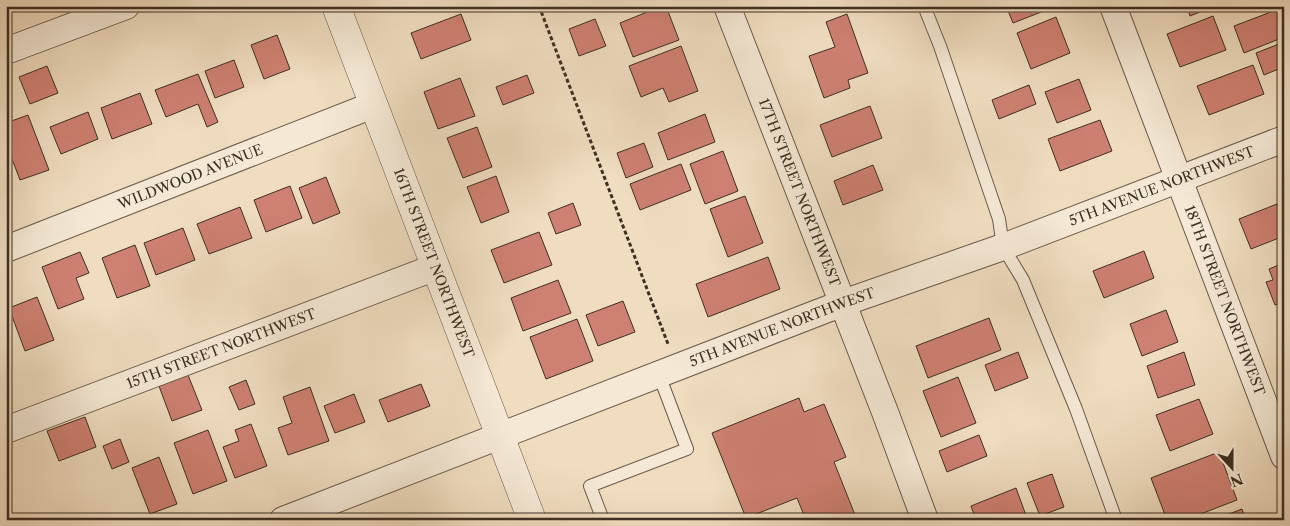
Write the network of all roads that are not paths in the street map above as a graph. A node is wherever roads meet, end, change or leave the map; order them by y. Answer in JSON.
{"nodes":[{"id":1,"x":126,"y":6,"type":"edge"},
{"id":2,"x":336,"y":6,"type":"edge"},
{"id":3,"x":727,"y":6,"type":"edge"},
{"id":4,"x":924,"y":6,"type":"edge"},
{"id":5,"x":1113,"y":6,"type":"edge"},
{"id":6,"x":6,"y":51,"type":"edge"},
{"id":7,"x":373,"y":105,"type":"junction"},
{"id":8,"x":1284,"y":139,"type":"edge"},
{"id":9,"x":1178,"y":180,"type":"junction"},
{"id":10,"x":1003,"y":247,"type":"junction"},
{"id":11,"x":6,"y":249,"type":"edge"},
{"id":12,"x":436,"y":267,"type":"junction"},
{"id":13,"x":843,"y":303,"type":"junction"},
{"id":14,"x":659,"y":375,"type":"junction"},
{"id":15,"x":6,"y":430,"type":"edge"},
{"id":16,"x":501,"y":437,"type":"junction"},
{"id":17,"x":1284,"y":456,"type":"edge"},
{"id":18,"x":282,"y":520,"type":"edge"},
{"id":19,"x":532,"y":520,"type":"edge"},
{"id":20,"x":603,"y":520,"type":"edge"},
{"id":21,"x":925,"y":520,"type":"edge"},
{"id":22,"x":1116,"y":520,"type":"edge"}],
"edges":[{"from":1,"to":6,"type":"street"},
{"from":2,"to":7,"type":"street","name":"16TH STREET NORTHWEST"},
{"from":3,"to":13,"type":"street","name":"17TH STREET NORTHWEST"},
{"from":4,"to":10,"type":"lane"},
{"from":5,"to":9,"type":"street","name":"18TH STREET NORTHWEST"},
{"from":7,"to":11,"type":"street","name":"WILDWOOD AVENUE"},
{"from":7,"to":12,"type":"street","name":"16TH STREET NORTHWEST"},
{"from":8,"to":9,"type":"street","name":"5TH AVENUE NORTHWEST"},
{"from":9,"to":10,"type":"street","name":"5TH AVENUE NORTHWEST"},
{"from":9,"to":17,"type":"street","name":"18TH STREET NORTHWEST"},
{"from":10,"to":13,"type":"street","name":"5TH AVENUE NORTHWEST"},
{"from":10,"to":22,"type":"lane"},
{"from":12,"to":15,"type":"street","name":"15TH STREET NORTHWEST"},
{"from":12,"to":16,"type":"street","name":"16TH STREET NORTHWEST"},
{"from":13,"to":14,"type":"street","name":"5TH AVENUE NORTHWEST"},
{"from":13,"to":21,"type":"street","name":"17TH STREET NORTHWEST"},
{"from":14,"to":16,"type":"street","name":"5TH AVENUE NORTHWEST"},
{"from":14,"to":20,"type":"lane"},
{"from":16,"to":18,"type":"street","name":"5TH AVENUE NORTHWEST"},
{"from":16,"to":19,"type":"street","name":"16TH STREET NORTHWEST"}]}
